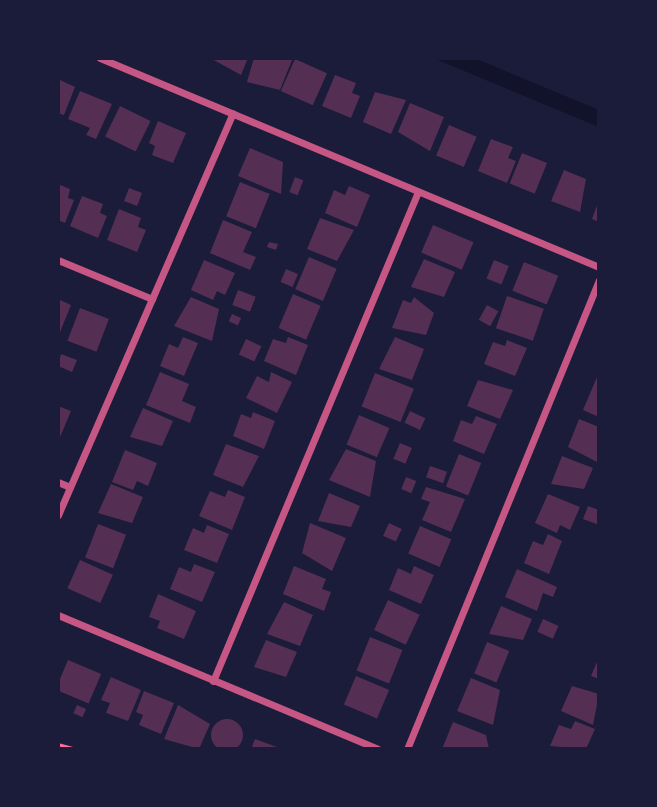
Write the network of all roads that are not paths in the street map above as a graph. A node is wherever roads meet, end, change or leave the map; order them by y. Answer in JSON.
{"nodes":[{"id":1,"x":100,"y":58,"type":"edge"},
{"id":2,"x":233,"y":113,"type":"junction"},
{"id":3,"x":418,"y":192,"type":"junction"},
{"id":4,"x":58,"y":260,"type":"edge"},
{"id":5,"x":599,"y":267,"type":"edge"},
{"id":6,"x":599,"y":280,"type":"edge"},
{"id":7,"x":152,"y":299,"type":"junction"},
{"id":8,"x":58,"y":482,"type":"edge"},
{"id":9,"x":70,"y":487,"type":"junction"},
{"id":10,"x":58,"y":515,"type":"edge"},
{"id":11,"x":58,"y":615,"type":"edge"},
{"id":12,"x":213,"y":681,"type":"junction"},
{"id":13,"x":378,"y":749,"type":"edge"},
{"id":14,"x":407,"y":749,"type":"edge"}],
"edges":[{"from":1,"to":2,"type":"street"},
{"from":2,"to":3,"type":"street"},
{"from":2,"to":7,"type":"street"},
{"from":3,"to":5,"type":"street"},
{"from":3,"to":12,"type":"street"},
{"from":4,"to":7,"type":"street"},
{"from":6,"to":14,"type":"street"},
{"from":7,"to":9,"type":"street"},
{"from":8,"to":9,"type":"street"},
{"from":9,"to":10,"type":"street"},
{"from":11,"to":12,"type":"street"},
{"from":12,"to":13,"type":"street"}]}
